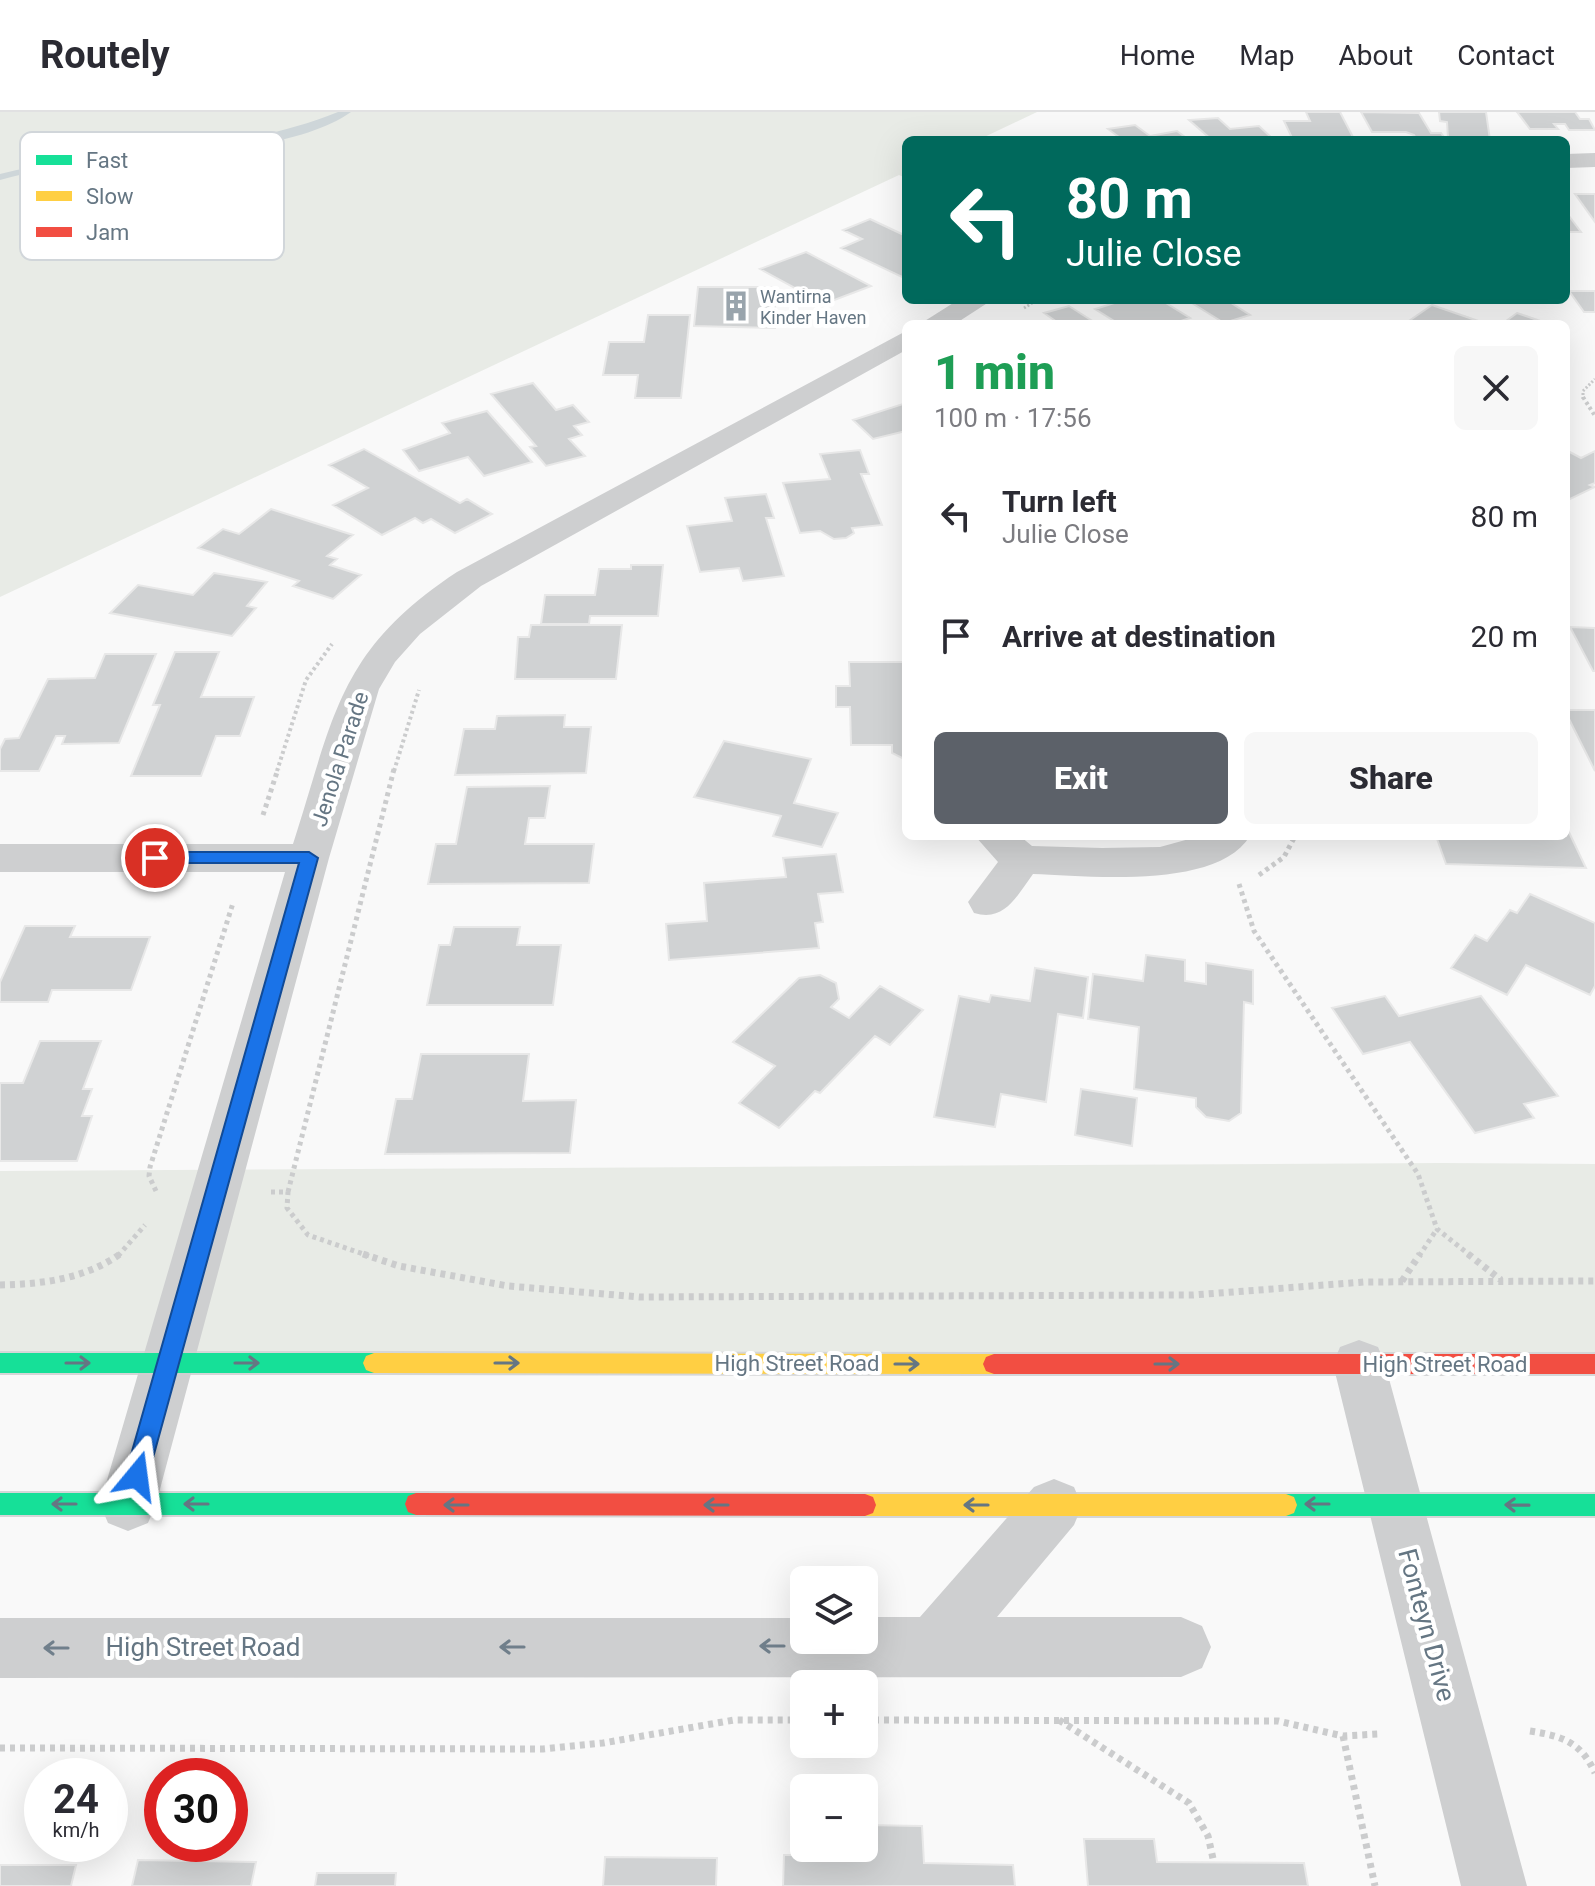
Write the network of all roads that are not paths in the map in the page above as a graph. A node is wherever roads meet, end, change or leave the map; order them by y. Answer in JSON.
{"nodes":[{"id":1,"x":1595,"y":160,"type":"edge"},
{"id":2,"x":1570,"y":161,"type":"edge"},
{"id":3,"x":971,"y":304,"type":"edge"},
{"id":4,"x":941,"y":320,"type":"edge"},
{"id":5,"x":902,"y":341,"type":"edge"},
{"id":6,"x":1225,"y":840,"type":"edge"},
{"id":7,"x":1008,"y":848,"type":"edge"},
{"id":8,"x":0,"y":858,"type":"edge"},
{"id":9,"x":309,"y":858,"type":"junction"},
{"id":10,"x":989,"y":902,"type":"dead end"},
{"id":11,"x":0,"y":1363,"type":"edge"},
{"id":12,"x":169,"y":1363,"type":"junction"},
{"id":13,"x":1359,"y":1364,"type":"junction"},
{"id":14,"x":1595,"y":1364,"type":"edge"},
{"id":15,"x":1395,"y":1503,"type":"junction"},
{"id":16,"x":0,"y":1504,"type":"edge"},
{"id":17,"x":128,"y":1504,"type":"junction"},
{"id":18,"x":1595,"y":1505,"type":"edge"},
{"id":19,"x":1054,"y":1506,"type":"junction"},
{"id":20,"x":934,"y":1646,"type":"junction"},
{"id":21,"x":1181,"y":1647,"type":"dead end"},
{"id":22,"x":0,"y":1648,"type":"edge"},
{"id":23,"x":1494,"y":1886,"type":"edge"}],
"edges":[{"from":1,"to":2,"type":"street"},
{"from":3,"to":4,"type":"street"},
{"from":5,"to":9,"type":"street","name":"Jenola Parade"},
{"from":6,"to":7,"type":"street"},
{"from":7,"to":10,"type":"street"},
{"from":8,"to":9,"type":"street"},
{"from":9,"to":12,"type":"street","name":"Jenola Parade"},
{"from":11,"to":12,"type":"main road","name":"High Street Road","one_way":true},
{"from":12,"to":13,"type":"main road","name":"High Street Road","one_way":true},
{"from":12,"to":17,"type":"street","name":"Jenola Parade"},
{"from":13,"to":14,"type":"main road","name":"High Street Road"},
{"from":13,"to":15,"type":"street","name":"Fonteyn Drive"},
{"from":18,"to":15,"type":"main road","one_way":true},
{"from":15,"to":19,"type":"main road","one_way":true},
{"from":15,"to":23,"type":"street","name":"Fonteyn Drive"},
{"from":17,"to":16,"type":"main road","one_way":true},
{"from":19,"to":17,"type":"main road","one_way":true},
{"from":19,"to":20,"type":"street"},
{"from":20,"to":21,"type":"street","name":"High Street Road"},
{"from":20,"to":22,"type":"street","name":"High Street Road","one_way":true}]}
